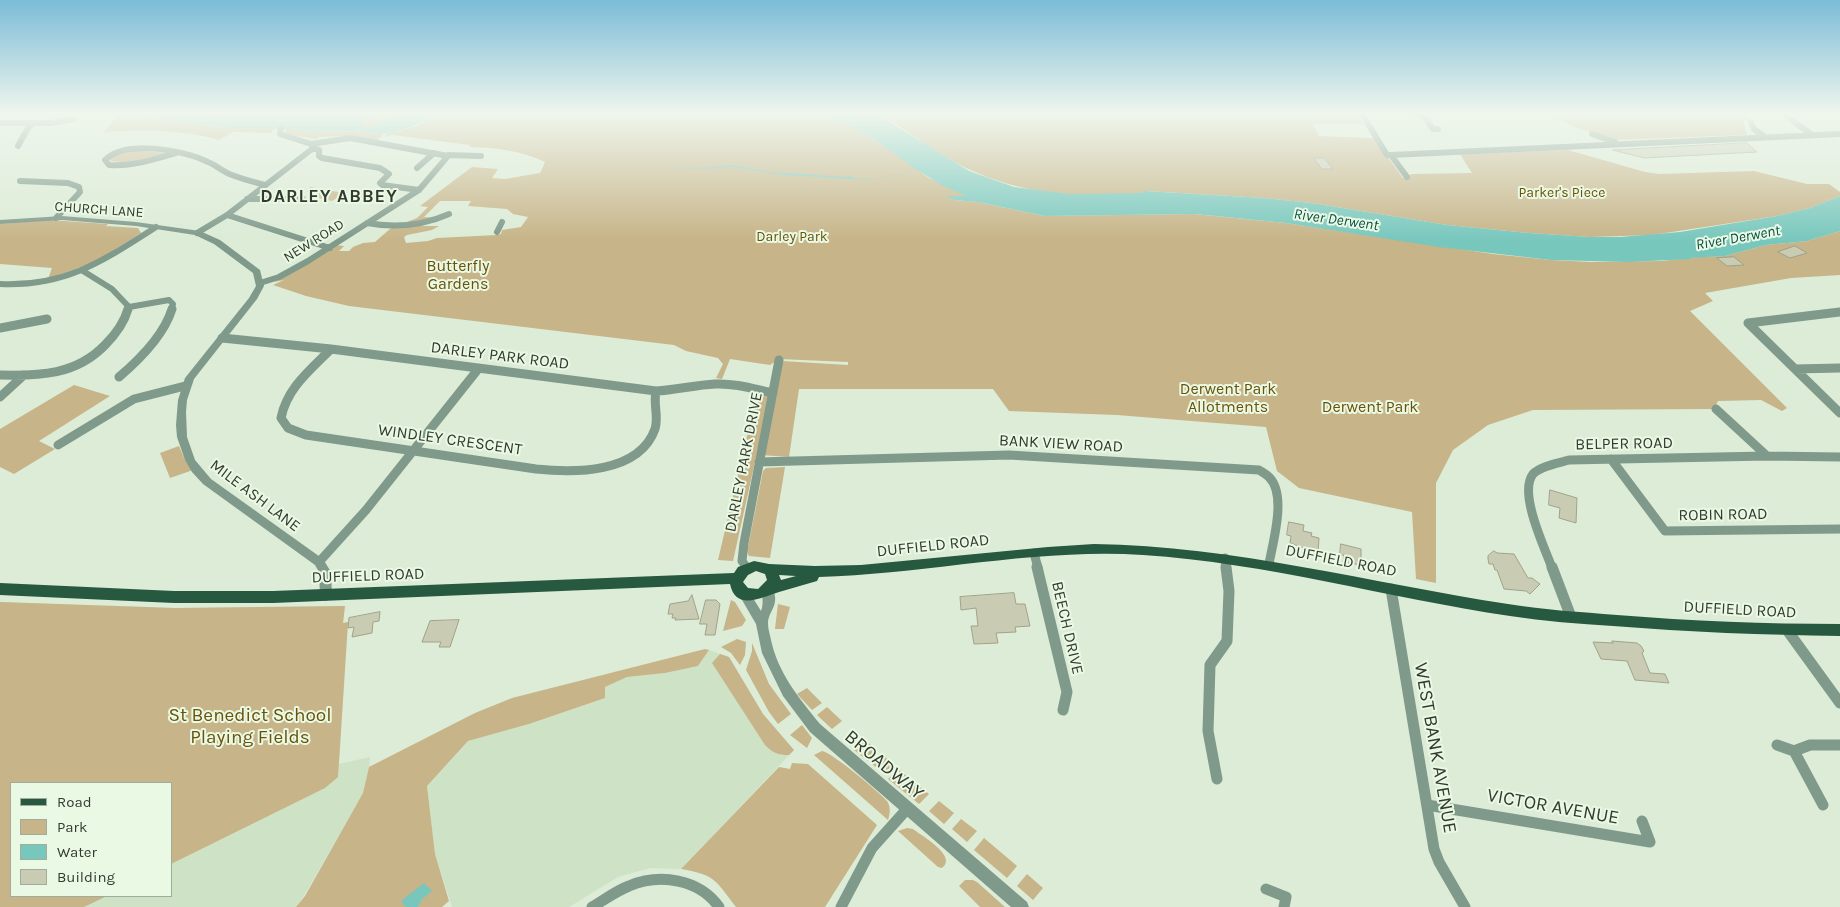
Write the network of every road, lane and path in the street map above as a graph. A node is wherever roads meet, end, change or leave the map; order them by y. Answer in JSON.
{"nodes":[{"id":1,"x":110,"y":156,"type":"edge"},
{"id":2,"x":163,"y":156,"type":"edge"},
{"id":3,"x":189,"y":156,"type":"edge"},
{"id":4,"x":299,"y":156,"type":"edge"},
{"id":5,"x":319,"y":156,"type":"edge"},
{"id":6,"x":430,"y":156,"type":"edge"},
{"id":7,"x":448,"y":156,"type":"edge"},
{"id":8,"x":1391,"y":156,"type":"edge"},
{"id":9,"x":378,"y":168,"type":"joint"},
{"id":10,"x":417,"y":168,"type":"dead end"},
{"id":11,"x":1407,"y":177,"type":"dead end"},
{"id":12,"x":20,"y":181,"type":"dead end"},
{"id":13,"x":265,"y":184,"type":"junction"},
{"id":14,"x":387,"y":185,"type":"joint"},
{"id":15,"x":419,"y":190,"type":"junction"},
{"id":16,"x":247,"y":199,"type":"junction"},
{"id":17,"x":303,"y":199,"type":"dead end"},
{"id":18,"x":449,"y":214,"type":"dead end"},
{"id":19,"x":227,"y":215,"type":"junction"},
{"id":20,"x":56,"y":218,"type":"junction"},
{"id":21,"x":0,"y":222,"type":"edge"},
{"id":22,"x":502,"y":222,"type":"dead end"},
{"id":23,"x":368,"y":223,"type":"junction"},
{"id":24,"x":156,"y":227,"type":"junction"},
{"id":25,"x":497,"y":232,"type":"dead end"},
{"id":26,"x":196,"y":233,"type":"junction"},
{"id":27,"x":330,"y":248,"type":"junction"},
{"id":28,"x":83,"y":271,"type":"junction"},
{"id":29,"x":0,"y":284,"type":"edge"},
{"id":30,"x":260,"y":285,"type":"junction"},
{"id":31,"x":129,"y":307,"type":"junction"},
{"id":32,"x":1840,"y":312,"type":"edge"},
{"id":33,"x":47,"y":318,"type":"dead end"},
{"id":34,"x":0,"y":328,"type":"edge"},
{"id":35,"x":222,"y":338,"type":"junction"},
{"id":36,"x":331,"y":349,"type":"junction"},
{"id":37,"x":779,"y":360,"type":"dead end"},
{"id":38,"x":479,"y":368,"type":"junction"},
{"id":39,"x":1840,"y":368,"type":"edge"},
{"id":40,"x":1795,"y":369,"type":"junction"},
{"id":41,"x":0,"y":375,"type":"edge"},
{"id":42,"x":24,"y":375,"type":"junction"},
{"id":43,"x":119,"y":377,"type":"dead end"},
{"id":44,"x":185,"y":386,"type":"junction"},
{"id":45,"x":656,"y":391,"type":"junction"},
{"id":46,"x":773,"y":392,"type":"junction"},
{"id":47,"x":0,"y":397,"type":"edge"},
{"id":48,"x":1716,"y":409,"type":"dead end"},
{"id":49,"x":1840,"y":413,"type":"edge"},
{"id":50,"x":58,"y":445,"type":"dead end"},
{"id":51,"x":413,"y":449,"type":"junction"},
{"id":52,"x":1767,"y":456,"type":"junction"},
{"id":53,"x":1840,"y":457,"type":"edge"},
{"id":54,"x":1611,"y":459,"type":"junction"},
{"id":55,"x":759,"y":462,"type":"junction"},
{"id":56,"x":1840,"y":529,"type":"edge"},
{"id":57,"x":1034,"y":553,"type":"junction"},
{"id":58,"x":1225,"y":558,"type":"junction"},
{"id":59,"x":319,"y":562,"type":"junction"},
{"id":60,"x":1269,"y":564,"type":"junction"},
{"id":61,"x":768,"y":569,"type":"junction"},
{"id":62,"x":742,"y":573,"type":"junction"},
{"id":63,"x":834,"y":573,"type":"junction"},
{"id":64,"x":0,"y":589,"type":"edge"},
{"id":65,"x":1391,"y":589,"type":"junction"},
{"id":66,"x":769,"y":590,"type":"junction"},
{"id":67,"x":744,"y":593,"type":"junction"},
{"id":68,"x":326,"y":596,"type":"junction"},
{"id":69,"x":1571,"y":617,"type":"junction"},
{"id":70,"x":762,"y":623,"type":"junction"},
{"id":71,"x":1788,"y":630,"type":"junction"},
{"id":72,"x":1840,"y":630,"type":"edge"},
{"id":73,"x":1840,"y":703,"type":"edge"},
{"id":74,"x":1063,"y":710,"type":"dead end"},
{"id":75,"x":1777,"y":745,"type":"dead end"},
{"id":76,"x":1840,"y":745,"type":"edge"},
{"id":77,"x":1794,"y":752,"type":"junction"},
{"id":78,"x":1217,"y":778,"type":"dead end"},
{"id":79,"x":1427,"y":805,"type":"junction"},
{"id":80,"x":1823,"y":805,"type":"dead end"},
{"id":81,"x":907,"y":809,"type":"junction"},
{"id":82,"x":1642,"y":822,"type":"dead end"},
{"id":83,"x":1266,"y":890,"type":"dead end"},
{"id":84,"x":592,"y":907,"type":"edge"},
{"id":85,"x":719,"y":907,"type":"edge"},
{"id":86,"x":841,"y":907,"type":"edge"},
{"id":87,"x":1022,"y":907,"type":"edge"},
{"id":88,"x":1284,"y":907,"type":"edge"},
{"id":89,"x":1465,"y":907,"type":"edge"}],
"edges":[{"from":1,"to":2,"type":"street"},
{"from":3,"to":13,"type":"street"},
{"from":4,"to":13,"type":"street"},
{"from":5,"to":9,"type":"street"},
{"from":6,"to":10,"type":"street"},
{"from":7,"to":15,"type":"street","name":"NEW ROAD"},
{"from":8,"to":11,"type":"street"},
{"from":9,"to":14,"type":"street"},
{"from":12,"to":20,"type":"street"},
{"from":13,"to":16,"type":"street"},
{"from":14,"to":15,"type":"street"},
{"from":15,"to":23,"type":"street","name":"NEW ROAD"},
{"from":16,"to":17,"type":"street"},
{"from":16,"to":19,"type":"street"},
{"from":18,"to":23,"type":"street"},
{"from":19,"to":26,"type":"street"},
{"from":19,"to":27,"type":"street"},
{"from":20,"to":21,"type":"street","name":"CHURCH LANE"},
{"from":20,"to":24,"type":"street","name":"CHURCH LANE"},
{"from":22,"to":25,"type":"street"},
{"from":23,"to":27,"type":"street","name":"NEW ROAD"},
{"from":24,"to":26,"type":"street","name":"CHURCH LANE"},
{"from":24,"to":28,"type":"street"},
{"from":26,"to":30,"type":"street","name":"CHURCH LANE"},
{"from":27,"to":30,"type":"street","name":"NEW ROAD"},
{"from":28,"to":29,"type":"street"},
{"from":28,"to":31,"type":"street"},
{"from":30,"to":35,"type":"street","name":"MILE ASH LANE"},
{"from":31,"to":42,"type":"street"},
{"from":31,"to":43,"type":"street"},
{"from":32,"to":40,"type":"street"},
{"from":33,"to":34,"type":"street"},
{"from":35,"to":36,"type":"street","name":"DARLEY PARK ROAD"},
{"from":35,"to":44,"type":"street","name":"MILE ASH LANE"},
{"from":36,"to":38,"type":"street","name":"DARLEY PARK ROAD"},
{"from":36,"to":51,"type":"street","name":"WINDLEY CRESCENT"},
{"from":37,"to":46,"type":"street","name":"DARLEY PARK DRIVE"},
{"from":38,"to":45,"type":"street","name":"DARLEY PARK ROAD"},
{"from":38,"to":51,"type":"street"},
{"from":39,"to":40,"type":"street"},
{"from":40,"to":49,"type":"street"},
{"from":41,"to":42,"type":"street"},
{"from":42,"to":47,"type":"street"},
{"from":44,"to":50,"type":"street"},
{"from":44,"to":59,"type":"street","name":"MILE ASH LANE"},
{"from":45,"to":46,"type":"street","name":"DARLEY PARK ROAD"},
{"from":45,"to":51,"type":"street","name":"WINDLEY CRESCENT"},
{"from":46,"to":55,"type":"street","name":"DARLEY PARK DRIVE"},
{"from":48,"to":52,"type":"street"},
{"from":51,"to":59,"type":"street"},
{"from":52,"to":53,"type":"street","name":"BELPER ROAD"},
{"from":52,"to":54,"type":"street","name":"BELPER ROAD"},
{"from":54,"to":56,"type":"street","name":"ROBIN ROAD"},
{"from":54,"to":69,"type":"street","name":"BELPER ROAD"},
{"from":55,"to":60,"type":"street","name":"BANK VIEW ROAD"},
{"from":55,"to":62,"type":"street","name":"DARLEY PARK DRIVE"},
{"from":57,"to":58,"type":"main road","name":"DUFFIELD ROAD"},
{"from":57,"to":63,"type":"main road","name":"DUFFIELD ROAD"},
{"from":57,"to":74,"type":"street","name":"BEECH DRIVE"},
{"from":58,"to":60,"type":"main road","name":"DUFFIELD ROAD"},
{"from":58,"to":78,"type":"street"},
{"from":59,"to":68,"type":"street"},
{"from":60,"to":65,"type":"main road","name":"DUFFIELD ROAD"},
{"from":61,"to":62,"type":"main road"},
{"from":61,"to":63,"type":"main road","name":"DUFFIELD ROAD"},
{"from":61,"to":66,"type":"main road"},
{"from":62,"to":67,"type":"main road"},
{"from":62,"to":68,"type":"main road","name":"DUFFIELD ROAD"},
{"from":63,"to":66,"type":"main road","name":"DUFFIELD ROAD"},
{"from":64,"to":68,"type":"main road","name":"DUFFIELD ROAD"},
{"from":65,"to":69,"type":"main road","name":"DUFFIELD ROAD"},
{"from":65,"to":79,"type":"street","name":"WEST BANK AVENUE"},
{"from":66,"to":67,"type":"main road"},
{"from":66,"to":70,"type":"street","name":"BROADWAY"},
{"from":67,"to":70,"type":"street","name":"BROADWAY"},
{"from":69,"to":71,"type":"main road","name":"DUFFIELD ROAD"},
{"from":70,"to":81,"type":"street","name":"BROADWAY"},
{"from":71,"to":72,"type":"main road","name":"DUFFIELD ROAD"},
{"from":71,"to":73,"type":"street"},
{"from":75,"to":77,"type":"street"},
{"from":76,"to":77,"type":"street"},
{"from":77,"to":80,"type":"street"},
{"from":79,"to":82,"type":"street","name":"VICTOR AVENUE"},
{"from":79,"to":89,"type":"street","name":"WEST BANK AVENUE"},
{"from":81,"to":86,"type":"street"},
{"from":81,"to":87,"type":"street","name":"BROADWAY"},
{"from":83,"to":88,"type":"street"},
{"from":84,"to":85,"type":"street"}]}
